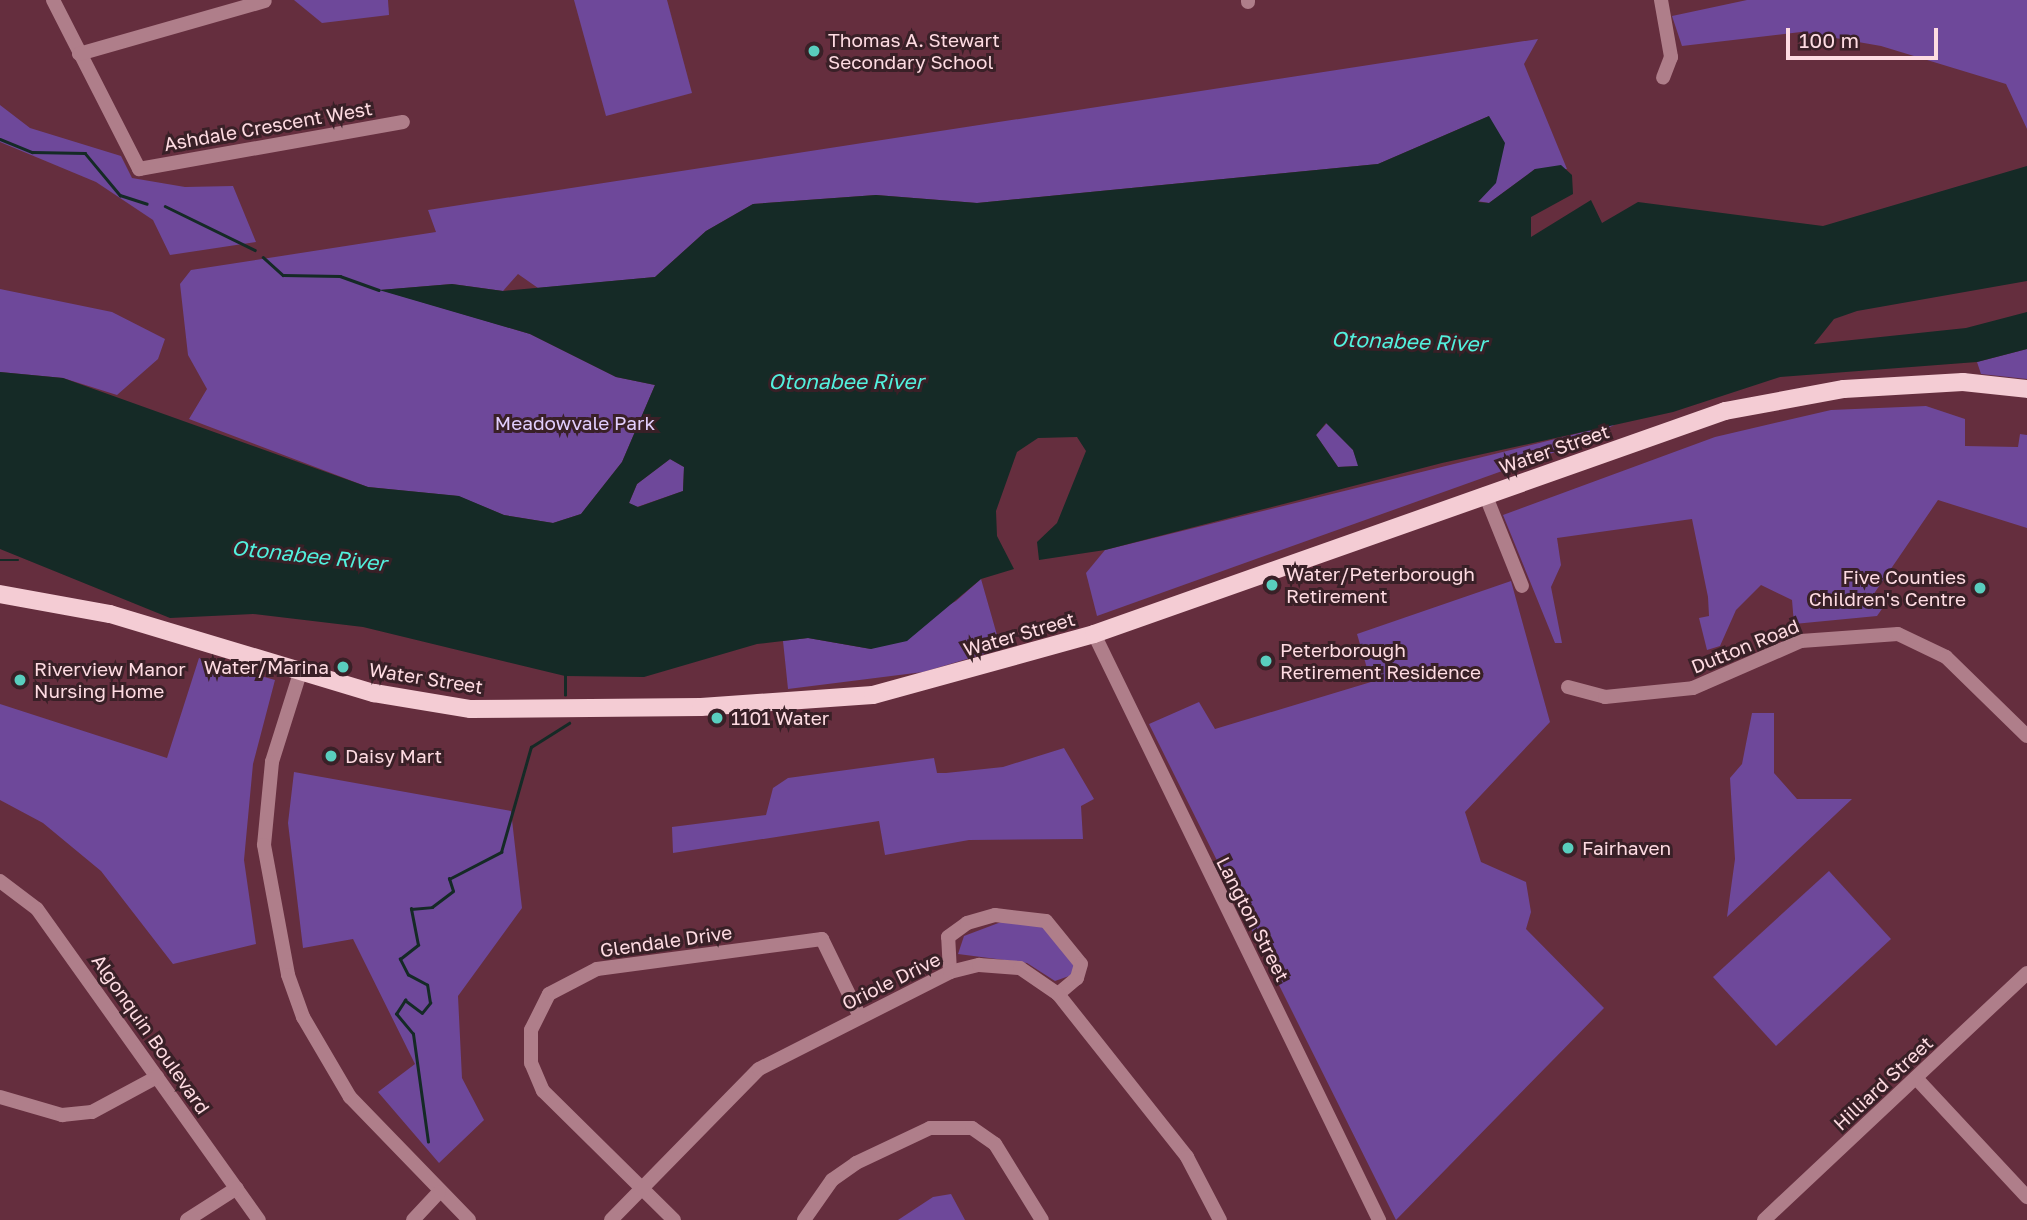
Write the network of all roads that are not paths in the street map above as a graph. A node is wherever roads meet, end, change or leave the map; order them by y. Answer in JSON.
{"nodes":[{"id":1,"x":53,"y":0,"type":"edge"},
{"id":2,"x":1661,"y":0,"type":"edge"},
{"id":3,"x":265,"y":1,"type":"edge"},
{"id":4,"x":79,"y":54,"type":"junction"},
{"id":5,"x":1663,"y":78,"type":"dead end"},
{"id":6,"x":403,"y":122,"type":"dead end"},
{"id":7,"x":2027,"y":389,"type":"edge"},
{"id":8,"x":1485,"y":494,"type":"junction"},
{"id":9,"x":1522,"y":586,"type":"dead end"},
{"id":10,"x":0,"y":594,"type":"edge"},
{"id":11,"x":1094,"y":634,"type":"junction"},
{"id":12,"x":300,"y":673,"type":"junction"},
{"id":13,"x":1568,"y":687,"type":"dead end"},
{"id":14,"x":2027,"y":736,"type":"edge"},
{"id":15,"x":0,"y":881,"type":"edge"},
{"id":16,"x":950,"y":972,"type":"junction"},
{"id":17,"x":2027,"y":973,"type":"edge"},
{"id":18,"x":1058,"y":994,"type":"junction"},
{"id":19,"x":860,"y":1017,"type":"junction"},
{"id":20,"x":157,"y":1077,"type":"junction"},
{"id":21,"x":1916,"y":1078,"type":"junction"},
{"id":22,"x":0,"y":1097,"type":"edge"},
{"id":23,"x":237,"y":1188,"type":"junction"},
{"id":24,"x":640,"y":1189,"type":"junction"},
{"id":25,"x":439,"y":1192,"type":"junction"},
{"id":26,"x":2027,"y":1197,"type":"edge"},
{"id":27,"x":187,"y":1220,"type":"edge"},
{"id":28,"x":259,"y":1220,"type":"edge"},
{"id":29,"x":413,"y":1220,"type":"edge"},
{"id":30,"x":470,"y":1220,"type":"edge"},
{"id":31,"x":611,"y":1220,"type":"edge"},
{"id":32,"x":674,"y":1220,"type":"edge"},
{"id":33,"x":804,"y":1220,"type":"edge"},
{"id":34,"x":1042,"y":1220,"type":"edge"},
{"id":35,"x":1220,"y":1220,"type":"edge"},
{"id":36,"x":1379,"y":1220,"type":"edge"},
{"id":37,"x":1765,"y":1220,"type":"edge"}],
"edges":[{"from":1,"to":4,"type":"street"},
{"from":2,"to":5,"type":"street"},
{"from":3,"to":4,"type":"street"},
{"from":4,"to":6,"type":"street","name":"Ashdale Crescent West"},
{"from":7,"to":8,"type":"main road","name":"Water Street"},
{"from":8,"to":9,"type":"street"},
{"from":8,"to":11,"type":"main road","name":"Water Street"},
{"from":10,"to":12,"type":"main road","name":"Water Street"},
{"from":11,"to":12,"type":"main road","name":"Water Street"},
{"from":11,"to":36,"type":"street","name":"Langton Street"},
{"from":12,"to":25,"type":"street"},
{"from":13,"to":14,"type":"street","name":"Dutton Road"},
{"from":15,"to":20,"type":"street","name":"Algonquin Boulevard"},
{"from":16,"to":18,"type":"street","name":"Oriole Drive"},
{"from":16,"to":18,"type":"street"},
{"from":16,"to":19,"type":"street","name":"Oriole Drive"},
{"from":17,"to":21,"type":"street","name":"Hilliard Street"},
{"from":18,"to":35,"type":"street","name":"Oriole Drive"},
{"from":19,"to":24,"type":"street","name":"Oriole Drive"},
{"from":19,"to":24,"type":"street","name":"Glendale Drive"},
{"from":20,"to":22,"type":"street"},
{"from":20,"to":23,"type":"street","name":"Algonquin Boulevard"},
{"from":21,"to":26,"type":"street"},
{"from":21,"to":37,"type":"street","name":"Hilliard Street"},
{"from":23,"to":27,"type":"street"},
{"from":23,"to":28,"type":"street","name":"Algonquin Boulevard"},
{"from":24,"to":31,"type":"street","name":"Oriole Drive"},
{"from":24,"to":32,"type":"street"},
{"from":25,"to":29,"type":"street"},
{"from":25,"to":30,"type":"street"},
{"from":33,"to":34,"type":"street"}]}
